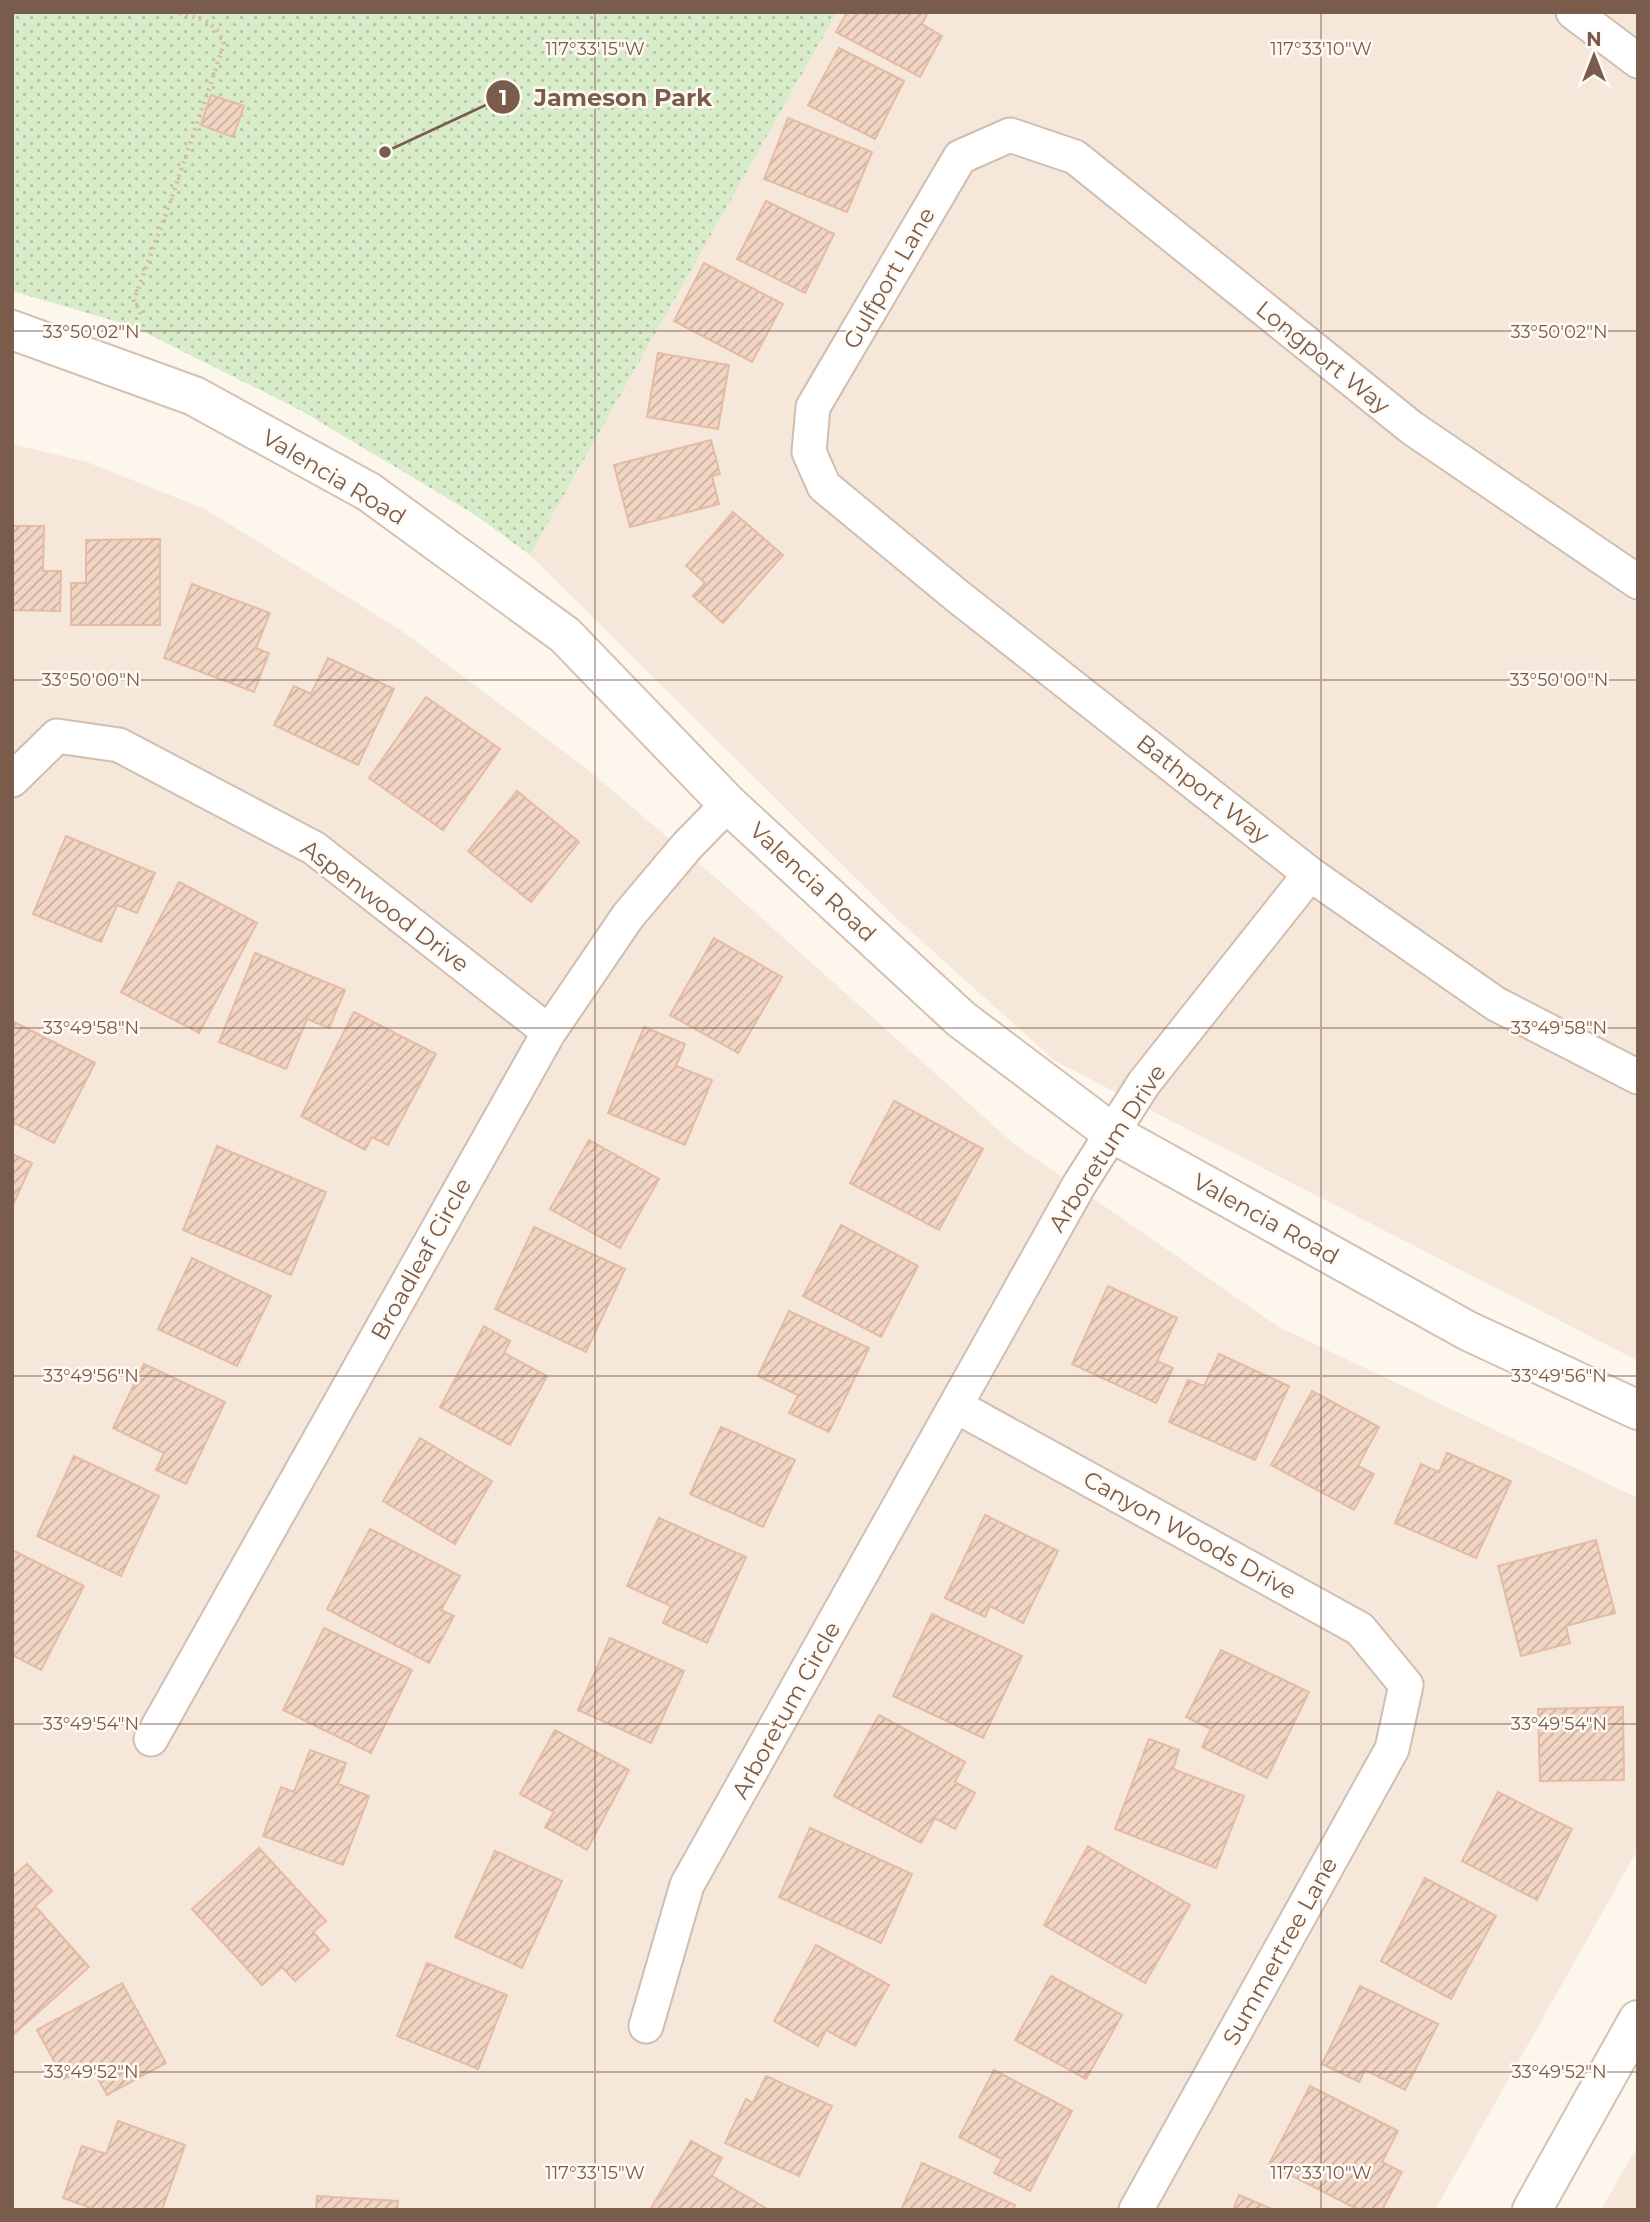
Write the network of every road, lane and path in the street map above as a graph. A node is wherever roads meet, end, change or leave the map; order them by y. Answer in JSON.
{"nodes":[{"id":1,"x":176,"y":12,"type":"edge"},
{"id":2,"x":1573,"y":12,"type":"edge"},
{"id":3,"x":1638,"y":61,"type":"edge"},
{"id":4,"x":1010,"y":135,"type":"joint"},
{"id":5,"x":141,"y":314,"type":"dead end"},
{"id":6,"x":12,"y":330,"type":"edge"},
{"id":7,"x":809,"y":452,"type":"joint"},
{"id":8,"x":1638,"y":582,"type":"edge"},
{"id":9,"x":12,"y":780,"type":"edge"},
{"id":10,"x":728,"y":804,"type":"junction"},
{"id":11,"x":1310,"y":874,"type":"junction"},
{"id":12,"x":550,"y":1032,"type":"junction"},
{"id":13,"x":1638,"y":1077,"type":"edge"},
{"id":14,"x":1112,"y":1133,"type":"junction"},
{"id":15,"x":956,"y":1406,"type":"junction"},
{"id":16,"x":1638,"y":1410,"type":"edge"},
{"id":17,"x":1406,"y":1685,"type":"joint"},
{"id":18,"x":150,"y":1738,"type":"dead end"},
{"id":19,"x":1638,"y":2020,"type":"edge"},
{"id":20,"x":646,"y":2026,"type":"dead end"},
{"id":21,"x":1136,"y":2210,"type":"edge"},
{"id":22,"x":1532,"y":2210,"type":"edge"}],
"edges":[{"from":1,"to":5,"type":"path"},
{"from":2,"to":3,"type":"street"},
{"from":4,"to":7,"type":"street","name":"Gulfport Lane"},
{"from":4,"to":8,"type":"street","name":"Longport Way"},
{"from":6,"to":10,"type":"street","name":"Valencia Road"},
{"from":7,"to":11,"type":"street","name":"Bathport Way"},
{"from":9,"to":12,"type":"street","name":"Aspenwood Drive"},
{"from":10,"to":12,"type":"street","name":"Broadleaf Circle"},
{"from":10,"to":14,"type":"street","name":"Valencia Road"},
{"from":11,"to":13,"type":"street","name":"Bathport Way"},
{"from":11,"to":14,"type":"street","name":"Arboretum Drive"},
{"from":12,"to":18,"type":"street","name":"Broadleaf Circle"},
{"from":14,"to":15,"type":"street","name":"Arboretum Drive"},
{"from":14,"to":16,"type":"street","name":"Valencia Road"},
{"from":15,"to":17,"type":"street","name":"Canyon Woods Drive"},
{"from":15,"to":20,"type":"street","name":"Arboretum Circle"},
{"from":17,"to":21,"type":"street","name":"Summertree Lane"},
{"from":19,"to":22,"type":"street"}]}
